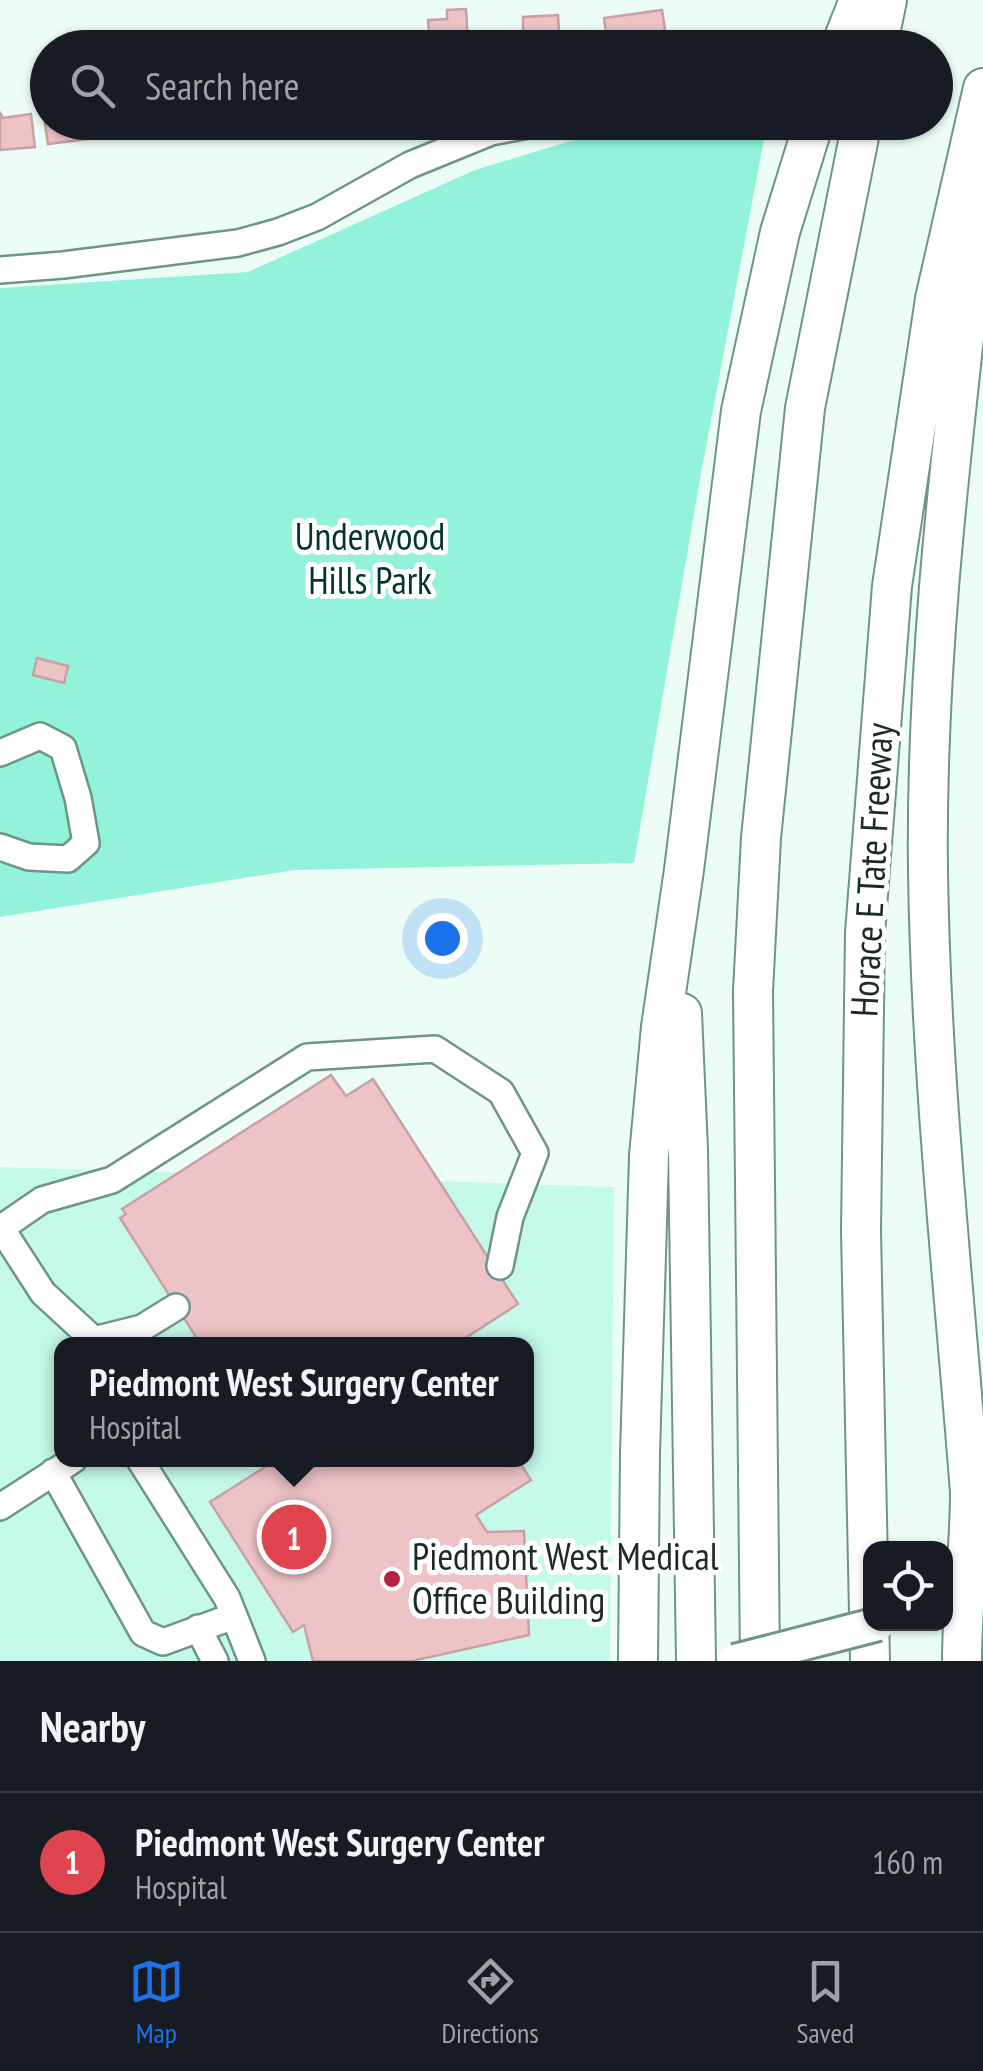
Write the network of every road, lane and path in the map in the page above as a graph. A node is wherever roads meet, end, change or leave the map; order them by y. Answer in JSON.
{"nodes":[{"id":1,"x":859,"y":0,"type":"edge"},
{"id":2,"x":888,"y":0,"type":"edge"},
{"id":3,"x":847,"y":30,"type":"edge"},
{"id":4,"x":882,"y":30,"type":"edge"},
{"id":5,"x":983,"y":88,"type":"edge"},
{"id":6,"x":471,"y":140,"type":"edge"},
{"id":7,"x":808,"y":140,"type":"edge"},
{"id":8,"x":858,"y":140,"type":"edge"},
{"id":9,"x":983,"y":164,"type":"edge"},
{"id":10,"x":0,"y":270,"type":"edge"},
{"id":11,"x":0,"y":754,"type":"edge"},
{"id":12,"x":0,"y":847,"type":"edge"},
{"id":13,"x":684,"y":870,"type":"junction"},
{"id":14,"x":1,"y":1229,"type":"edge"},
{"id":15,"x":500,"y":1266,"type":"dead end"},
{"id":16,"x":176,"y":1306,"type":"dead end"},
{"id":17,"x":91,"y":1337,"type":"edge"},
{"id":18,"x":106,"y":1337,"type":"edge"},
{"id":19,"x":61,"y":1467,"type":"edge"},
{"id":20,"x":63,"y":1467,"type":"edge"},
{"id":21,"x":144,"y":1467,"type":"edge"},
{"id":22,"x":976,"y":1502,"type":"edge"},
{"id":23,"x":0,"y":1507,"type":"edge"},
{"id":24,"x":234,"y":1616,"type":"junction"},
{"id":25,"x":198,"y":1628,"type":"junction"},
{"id":26,"x":863,"y":1628,"type":"edge"},
{"id":27,"x":215,"y":1661,"type":"edge"},
{"id":28,"x":252,"y":1661,"type":"edge"},
{"id":29,"x":638,"y":1661,"type":"edge"},
{"id":30,"x":696,"y":1661,"type":"edge"},
{"id":31,"x":735,"y":1661,"type":"edge"},
{"id":32,"x":760,"y":1661,"type":"edge"},
{"id":33,"x":870,"y":1661,"type":"edge"},
{"id":34,"x":962,"y":1661,"type":"edge"}],
"edges":[{"from":1,"to":3,"type":"highway"},
{"from":2,"to":4,"type":"highway"},
{"from":5,"to":33,"type":"highway","name":"Horace E Tate Freeway"},
{"from":6,"to":10,"type":"street"},
{"from":7,"to":13,"type":"highway"},
{"from":8,"to":32,"type":"highway"},
{"from":9,"to":22,"type":"highway"},
{"from":11,"to":12,"type":"street"},
{"from":13,"to":29,"type":"highway"},
{"from":13,"to":30,"type":"highway"},
{"from":14,"to":15,"type":"street"},
{"from":14,"to":17,"type":"street"},
{"from":16,"to":18,"type":"street"},
{"from":19,"to":23,"type":"street"},
{"from":20,"to":25,"type":"street"},
{"from":21,"to":24,"type":"street"},
{"from":22,"to":34,"type":"highway"},
{"from":24,"to":25,"type":"street"},
{"from":24,"to":28,"type":"street"},
{"from":25,"to":27,"type":"street"},
{"from":26,"to":31,"type":"main road","bridge":true}]}
